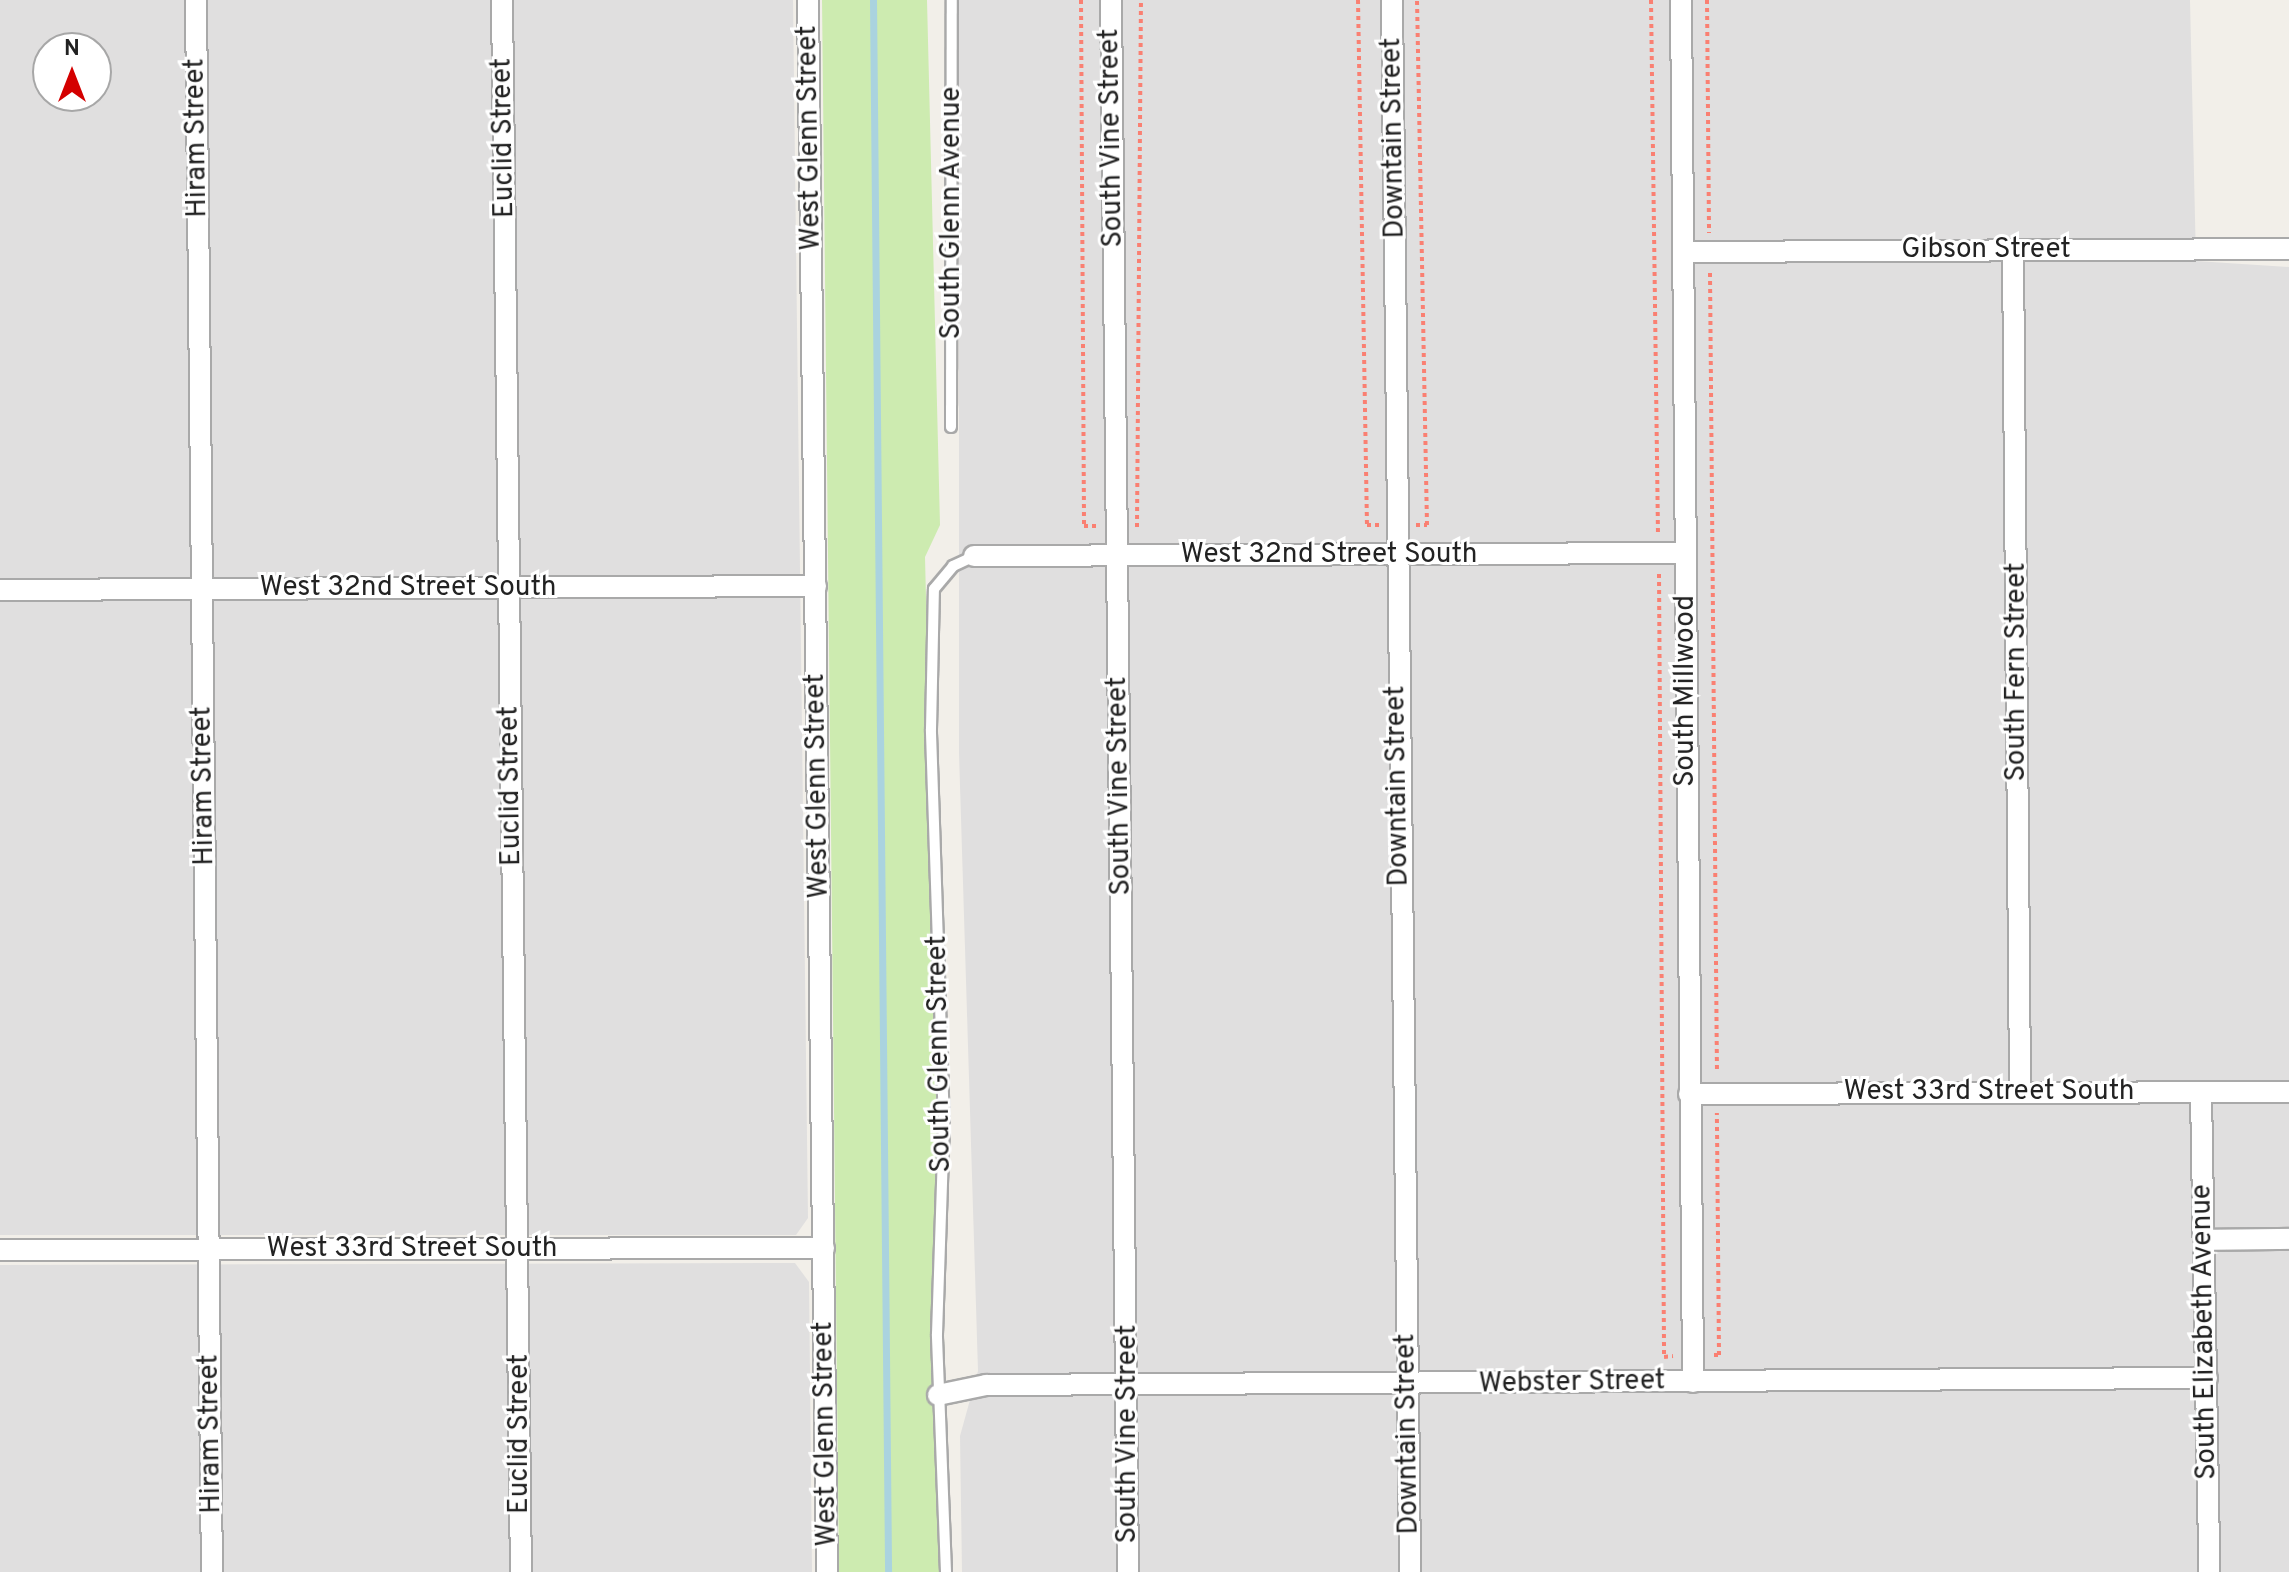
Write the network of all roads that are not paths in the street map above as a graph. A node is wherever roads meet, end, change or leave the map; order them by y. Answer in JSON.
{"nodes":[{"id":1,"x":196,"y":0,"type":"edge"},
{"id":2,"x":502,"y":0,"type":"edge"},
{"id":3,"x":808,"y":0,"type":"edge"},
{"id":4,"x":952,"y":0,"type":"edge"},
{"id":5,"x":1111,"y":0,"type":"edge"},
{"id":6,"x":1392,"y":0,"type":"edge"},
{"id":7,"x":1681,"y":0,"type":"edge"},
{"id":8,"x":2289,"y":249,"type":"edge"},
{"id":9,"x":2013,"y":250,"type":"junction"},
{"id":10,"x":1683,"y":252,"type":"junction"},
{"id":11,"x":951,"y":427,"type":"dead end"},
{"id":12,"x":1685,"y":553,"type":"junction"},
{"id":13,"x":1395,"y":554,"type":"junction"},
{"id":14,"x":974,"y":556,"type":"joint"},
{"id":15,"x":1115,"y":556,"type":"junction"},
{"id":16,"x":816,"y":586,"type":"junction"},
{"id":17,"x":509,"y":587,"type":"junction"},
{"id":18,"x":202,"y":589,"type":"junction"},
{"id":19,"x":0,"y":590,"type":"edge"},
{"id":20,"x":2201,"y":1092,"type":"junction"},
{"id":21,"x":2289,"y":1092,"type":"edge"},
{"id":22,"x":2020,"y":1093,"type":"junction"},
{"id":23,"x":1689,"y":1094,"type":"junction"},
{"id":24,"x":2289,"y":1239,"type":"edge"},
{"id":25,"x":2204,"y":1240,"type":"junction"},
{"id":26,"x":824,"y":1248,"type":"junction"},
{"id":27,"x":210,"y":1249,"type":"junction"},
{"id":28,"x":517,"y":1249,"type":"junction"},
{"id":29,"x":0,"y":1250,"type":"edge"},
{"id":30,"x":2207,"y":1378,"type":"junction"},
{"id":31,"x":1693,"y":1382,"type":"junction"},
{"id":32,"x":1407,"y":1384,"type":"junction"},
{"id":33,"x":1128,"y":1385,"type":"junction"},
{"id":34,"x":938,"y":1395,"type":"junction"},
{"id":35,"x":212,"y":1572,"type":"edge"},
{"id":36,"x":521,"y":1572,"type":"edge"},
{"id":37,"x":827,"y":1572,"type":"edge"},
{"id":38,"x":946,"y":1572,"type":"edge"},
{"id":39,"x":1128,"y":1572,"type":"edge"},
{"id":40,"x":1410,"y":1572,"type":"edge"},
{"id":41,"x":2209,"y":1572,"type":"edge"}],
"edges":[{"from":1,"to":18,"type":"street","name":"Hiram Street"},
{"from":2,"to":17,"type":"street","name":"Euclid Street"},
{"from":3,"to":16,"type":"street","name":"West Glenn Street"},
{"from":4,"to":11,"type":"lane","name":"South Glenn Avenue"},
{"from":5,"to":15,"type":"street","name":"South Vine Street"},
{"from":6,"to":13,"type":"street","name":"Downtain Street"},
{"from":7,"to":10,"type":"street","name":"South Millwood"},
{"from":8,"to":9,"type":"street","name":"Gibson Street"},
{"from":9,"to":10,"type":"street","name":"Gibson Street"},
{"from":9,"to":22,"type":"street","name":"South Fern Street"},
{"from":10,"to":12,"type":"street","name":"South Millwood"},
{"from":12,"to":13,"type":"street","name":"West 32nd Street South"},
{"from":12,"to":23,"type":"street","name":"South Millwood"},
{"from":13,"to":15,"type":"street","name":"West 32nd Street South"},
{"from":13,"to":32,"type":"street","name":"Downtain Street"},
{"from":14,"to":15,"type":"street","name":"West 32nd Street South"},
{"from":14,"to":34,"type":"lane","name":"South Glenn Street"},
{"from":15,"to":33,"type":"street","name":"South Vine Street"},
{"from":16,"to":17,"type":"street","name":"West 32nd Street South"},
{"from":16,"to":26,"type":"street","name":"West Glenn Street"},
{"from":17,"to":18,"type":"street","name":"West 32nd Street South"},
{"from":17,"to":28,"type":"street","name":"Euclid Street"},
{"from":18,"to":19,"type":"street","name":"West 32nd Street South"},
{"from":18,"to":27,"type":"street","name":"Hiram Street"},
{"from":20,"to":21,"type":"street","name":"West 33rd Street South"},
{"from":20,"to":22,"type":"street","name":"West 33rd Street South"},
{"from":20,"to":25,"type":"street","name":"South Elizabeth Avenue"},
{"from":22,"to":23,"type":"street","name":"West 33rd Street South"},
{"from":23,"to":31,"type":"street","name":"South Millwood"},
{"from":24,"to":25,"type":"street"},
{"from":25,"to":30,"type":"street","name":"South Elizabeth Avenue"},
{"from":26,"to":28,"type":"street","name":"West 33rd Street South"},
{"from":26,"to":37,"type":"street","name":"West Glenn Street"},
{"from":27,"to":28,"type":"street","name":"West 33rd Street South"},
{"from":27,"to":29,"type":"street","name":"West 33rd Street South"},
{"from":27,"to":35,"type":"street","name":"Hiram Street"},
{"from":28,"to":36,"type":"street","name":"Euclid Street"},
{"from":30,"to":31,"type":"street","name":"Webster Street"},
{"from":30,"to":41,"type":"street","name":"South Elizabeth Avenue"},
{"from":31,"to":32,"type":"street","name":"Webster Street"},
{"from":32,"to":33,"type":"street","name":"Webster Street"},
{"from":32,"to":40,"type":"street","name":"Downtain Street"},
{"from":33,"to":34,"type":"street","name":"Webster Street"},
{"from":33,"to":39,"type":"street","name":"South Vine Street"},
{"from":34,"to":38,"type":"lane","name":"South Glenn Street"}]}
